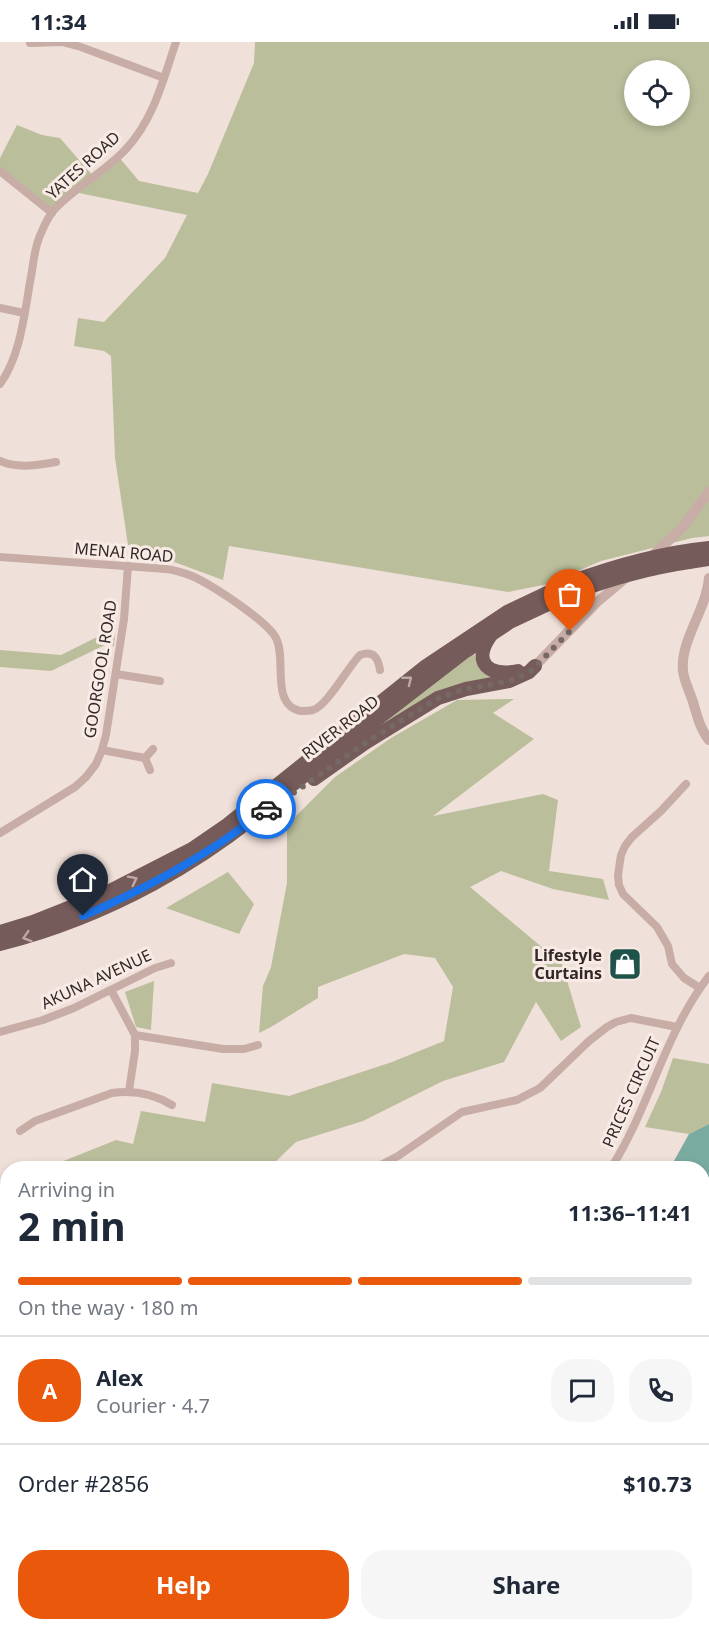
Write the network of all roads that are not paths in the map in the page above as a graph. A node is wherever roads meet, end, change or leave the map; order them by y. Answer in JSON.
{"nodes":[{"id":1,"x":176,"y":42,"type":"edge"},
{"id":2,"x":30,"y":43,"type":"edge"},
{"id":3,"x":164,"y":78,"type":"junction"},
{"id":4,"x":0,"y":171,"type":"edge"},
{"id":5,"x":52,"y":213,"type":"junction"},
{"id":6,"x":0,"y":308,"type":"edge"},
{"id":7,"x":24,"y":313,"type":"junction"},
{"id":8,"x":0,"y":384,"type":"edge"},
{"id":9,"x":0,"y":461,"type":"edge"},
{"id":10,"x":56,"y":462,"type":"dead end"},
{"id":11,"x":709,"y":492,"type":"edge"},
{"id":12,"x":709,"y":549,"type":"edge"},
{"id":13,"x":0,"y":557,"type":"edge"},
{"id":14,"x":709,"y":559,"type":"edge"},
{"id":15,"x":129,"y":566,"type":"junction"},
{"id":16,"x":709,"y":578,"type":"edge"},
{"id":17,"x":570,"y":588,"type":"junction"},
{"id":18,"x":494,"y":631,"type":"junction"},
{"id":19,"x":535,"y":666,"type":"junction"},
{"id":20,"x":380,"y":670,"type":"dead end"},
{"id":21,"x":116,"y":674,"type":"junction"},
{"id":22,"x":160,"y":681,"type":"dead end"},
{"id":23,"x":709,"y":740,"type":"edge"},
{"id":24,"x":153,"y":749,"type":"dead end"},
{"id":25,"x":102,"y":750,"type":"junction"},
{"id":26,"x":145,"y":758,"type":"junction"},
{"id":27,"x":150,"y":770,"type":"dead end"},
{"id":28,"x":686,"y":784,"type":"dead end"},
{"id":29,"x":264,"y":810,"type":"junction"},
{"id":30,"x":0,"y":832,"type":"edge"},
{"id":31,"x":0,"y":932,"type":"edge"},
{"id":32,"x":0,"y":944,"type":"edge"},
{"id":33,"x":171,"y":963,"type":"dead end"},
{"id":34,"x":709,"y":976,"type":"edge"},
{"id":35,"x":700,"y":988,"type":"junction"},
{"id":36,"x":111,"y":990,"type":"junction"},
{"id":37,"x":677,"y":1027,"type":"junction"},
{"id":38,"x":0,"y":1032,"type":"edge"},
{"id":39,"x":135,"y":1035,"type":"junction"},
{"id":40,"x":258,"y":1045,"type":"dead end"},
{"id":41,"x":129,"y":1091,"type":"junction"},
{"id":42,"x":172,"y":1105,"type":"dead end"},
{"id":43,"x":20,"y":1131,"type":"dead end"},
{"id":44,"x":388,"y":1161,"type":"edge"},
{"id":45,"x":615,"y":1161,"type":"edge"}],
"edges":[{"from":1,"to":3,"type":"street","name":"YATES ROAD"},
{"from":2,"to":3,"type":"street"},
{"from":3,"to":5,"type":"street","name":"YATES ROAD"},
{"from":4,"to":5,"type":"street","name":"YATES ROAD"},
{"from":5,"to":7,"type":"street","name":"YATES ROAD"},
{"from":6,"to":7,"type":"street"},
{"from":7,"to":8,"type":"street","name":"YATES ROAD"},
{"from":9,"to":10,"type":"street"},
{"from":11,"to":19,"type":"street"},
{"from":12,"to":17,"type":"main road","name":"RIVER ROAD","bridge":true},
{"from":13,"to":15,"type":"street","name":"MENAI ROAD"},
{"from":14,"to":17,"type":"main road","name":"RIVER ROAD","bridge":true},
{"from":15,"to":20,"type":"street","name":"MENAI ROAD"},
{"from":15,"to":21,"type":"street","name":"GOORGOOL ROAD"},
{"from":16,"to":23,"type":"street"},
{"from":17,"to":18,"type":"main road","name":"RIVER ROAD"},
{"from":31,"to":17,"type":"main road","name":"RIVER ROAD","one_way":true},
{"from":18,"to":19,"type":"main road"},
{"from":18,"to":29,"type":"main road","name":"RIVER ROAD"},
{"from":19,"to":29,"type":"main road"},
{"from":21,"to":22,"type":"street"},
{"from":21,"to":25,"type":"street","name":"GOORGOOL ROAD"},
{"from":24,"to":26,"type":"street"},
{"from":25,"to":26,"type":"street"},
{"from":25,"to":30,"type":"street","name":"GOORGOOL ROAD"},
{"from":26,"to":27,"type":"street"},
{"from":28,"to":35,"type":"street"},
{"from":29,"to":32,"type":"main road","name":"RIVER ROAD","one_way":true},
{"from":33,"to":36,"type":"street","name":"AKUNA AVENUE"},
{"from":34,"to":35,"type":"street","name":"PRICES CIRCUIT"},
{"from":35,"to":37,"type":"street","name":"PRICES CIRCUIT"},
{"from":36,"to":38,"type":"street","name":"AKUNA AVENUE"},
{"from":36,"to":39,"type":"street"},
{"from":37,"to":44,"type":"street","name":"PRICES CIRCUIT"},
{"from":37,"to":45,"type":"street","name":"PRICES CIRCUIT"},
{"from":39,"to":40,"type":"street"},
{"from":39,"to":41,"type":"street"},
{"from":41,"to":42,"type":"street"},
{"from":41,"to":43,"type":"street"}]}
